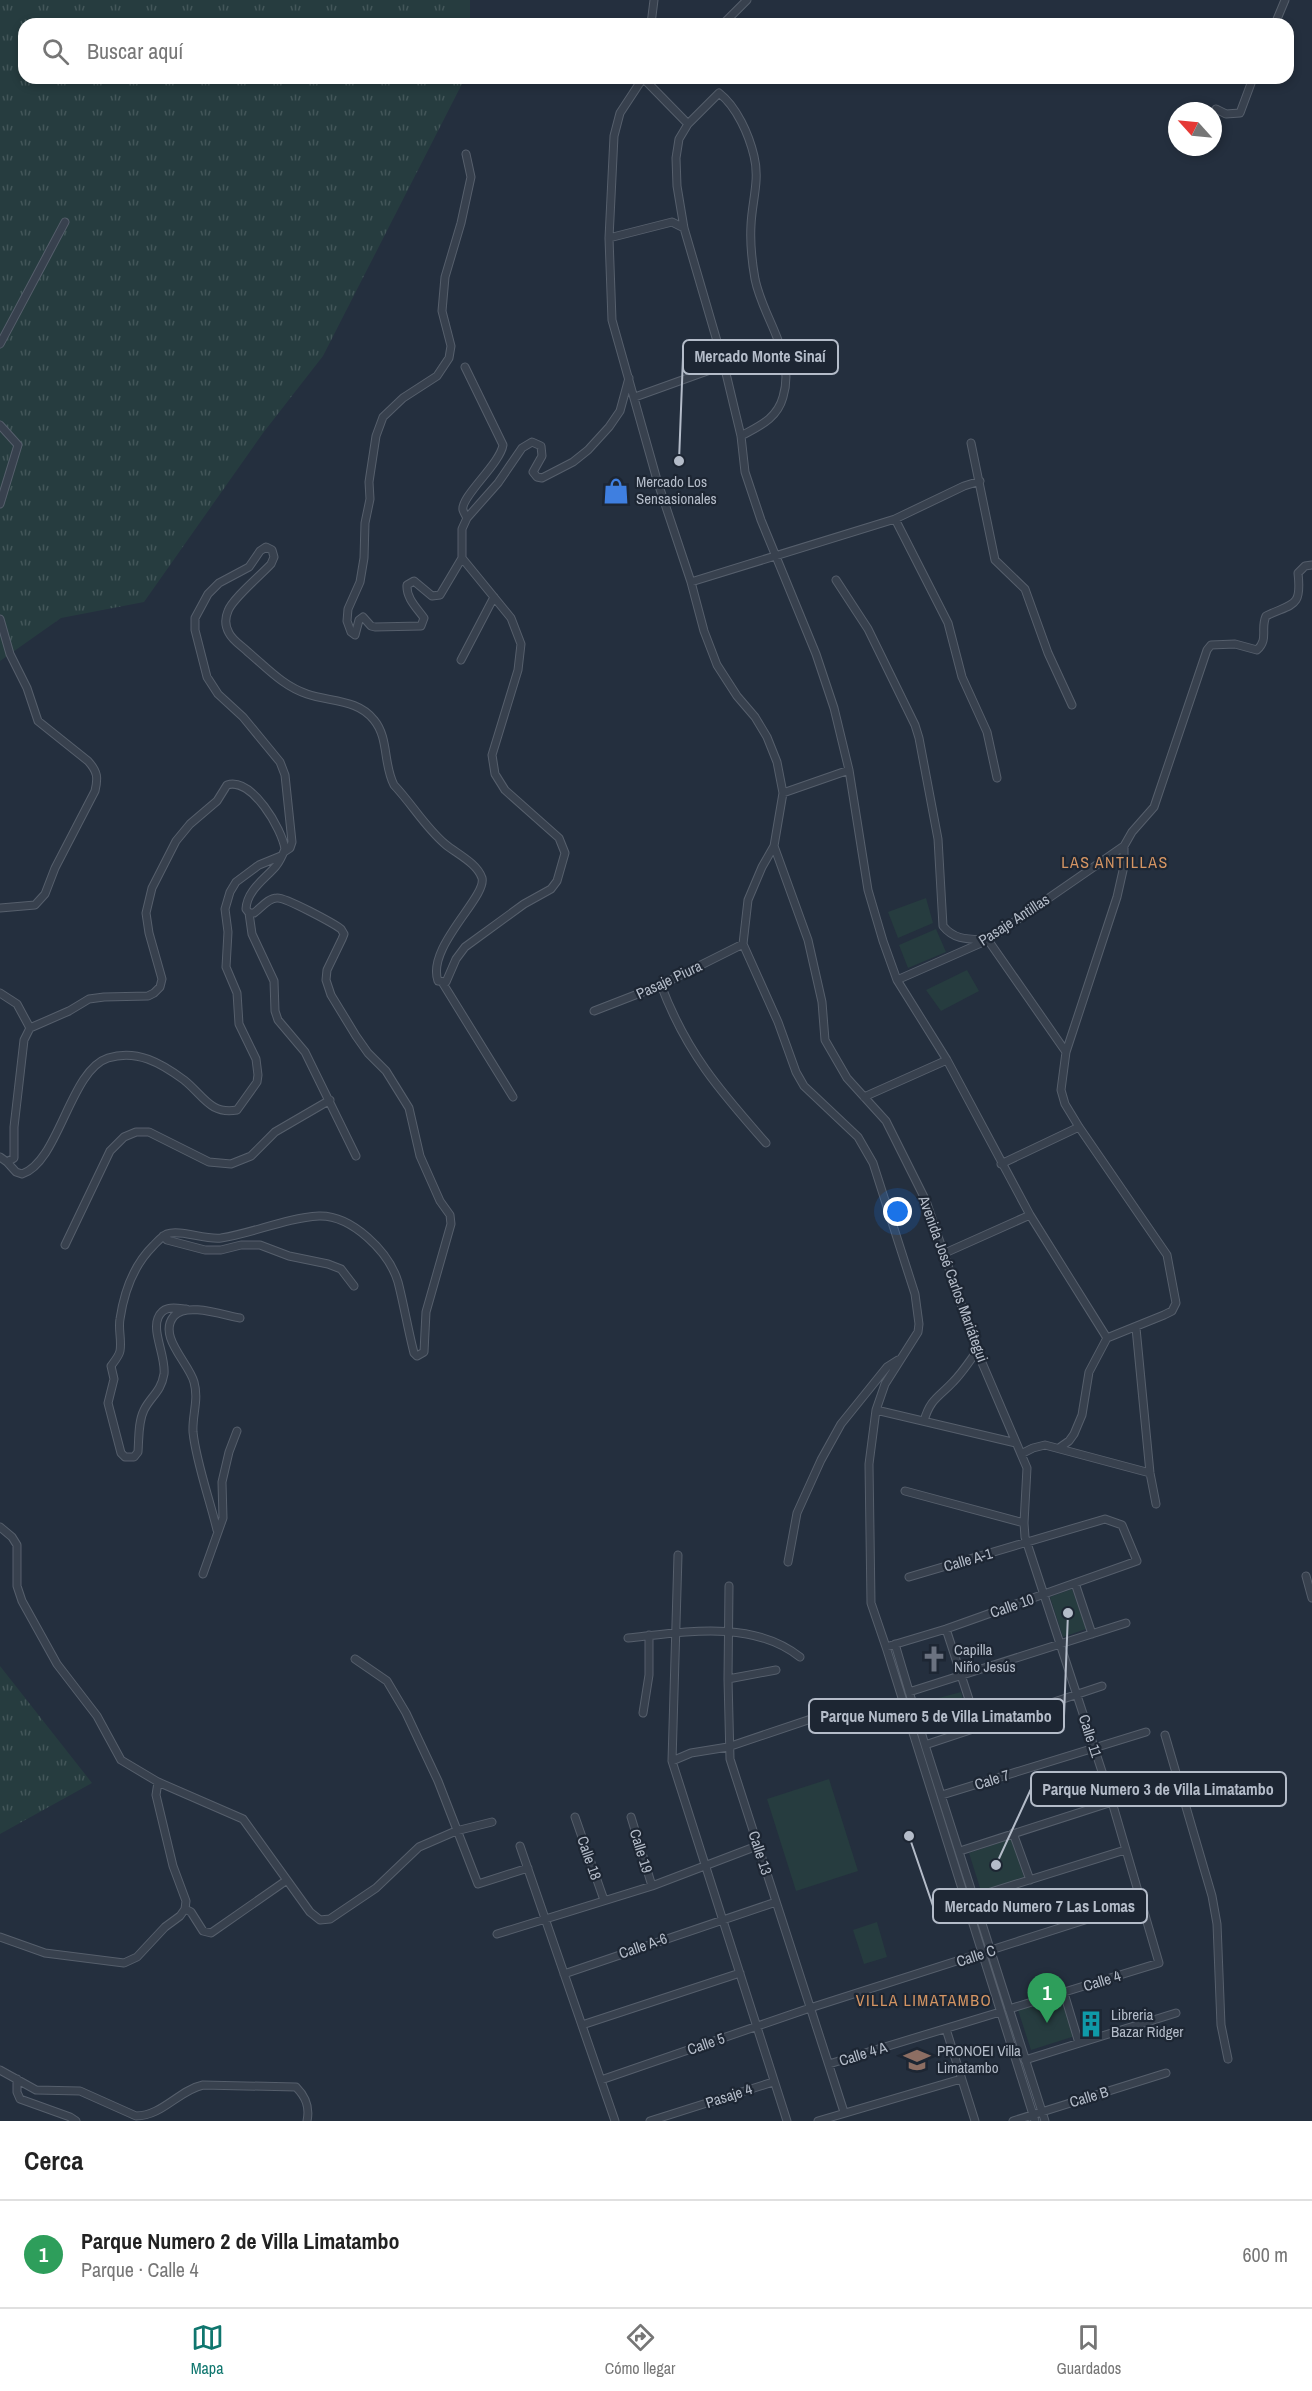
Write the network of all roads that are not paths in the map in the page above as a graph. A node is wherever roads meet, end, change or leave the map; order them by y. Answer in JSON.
{"nodes":[{"id":1,"x":654,"y":0,"type":"edge"},
{"id":2,"x":747,"y":0,"type":"edge"},
{"id":3,"x":1285,"y":0,"type":"edge"},
{"id":4,"x":654,"y":18,"type":"edge"},
{"id":5,"x":729,"y":18,"type":"edge"},
{"id":6,"x":1278,"y":18,"type":"edge"},
{"id":7,"x":639,"y":84,"type":"edge"},
{"id":8,"x":649,"y":84,"type":"edge"},
{"id":9,"x":1250,"y":84,"type":"edge"},
{"id":10,"x":1222,"y":112,"type":"edge"},
{"id":11,"x":688,"y":124,"type":"junction"},
{"id":12,"x":466,"y":154,"type":"dead end"},
{"id":13,"x":65,"y":222,"type":"dead end"},
{"id":14,"x":684,"y":228,"type":"junction"},
{"id":15,"x":609,"y":238,"type":"junction"},
{"id":16,"x":0,"y":344,"type":"edge"},
{"id":17,"x":724,"y":365,"type":"junction"},
{"id":18,"x":465,"y":367,"type":"dead end"},
{"id":19,"x":629,"y":378,"type":"junction"},
{"id":20,"x":635,"y":397,"type":"junction"},
{"id":21,"x":0,"y":425,"type":"edge"},
{"id":22,"x":741,"y":436,"type":"junction"},
{"id":23,"x":972,"y":443,"type":"dead end"},
{"id":24,"x":980,"y":481,"type":"junction"},
{"id":25,"x":0,"y":504,"type":"edge"},
{"id":26,"x":467,"y":518,"type":"junction"},
{"id":27,"x":895,"y":519,"type":"junction"},
{"id":28,"x":775,"y":555,"type":"junction"},
{"id":29,"x":462,"y":558,"type":"junction"},
{"id":30,"x":1312,"y":565,"type":"edge"},
{"id":31,"x":836,"y":580,"type":"dead end"},
{"id":32,"x":692,"y":582,"type":"junction"},
{"id":33,"x":494,"y":597,"type":"junction"},
{"id":34,"x":0,"y":619,"type":"edge"},
{"id":35,"x":462,"y":660,"type":"dead end"},
{"id":36,"x":1072,"y":705,"type":"dead end"},
{"id":37,"x":849,"y":770,"type":"junction"},
{"id":38,"x":997,"y":778,"type":"dead end"},
{"id":39,"x":783,"y":793,"type":"junction"},
{"id":40,"x":774,"y":846,"type":"junction"},
{"id":41,"x":1124,"y":846,"type":"junction"},
{"id":42,"x":283,"y":854,"type":"junction"},
{"id":43,"x":0,"y":908,"type":"edge"},
{"id":44,"x":249,"y":913,"type":"junction"},
{"id":45,"x":988,"y":940,"type":"junction"},
{"id":46,"x":743,"y":944,"type":"junction"},
{"id":47,"x":897,"y":980,"type":"junction"},
{"id":48,"x":442,"y":982,"type":"junction"},
{"id":49,"x":661,"y":986,"type":"junction"},
{"id":50,"x":0,"y":993,"type":"edge"},
{"id":51,"x":594,"y":1011,"type":"dead end"},
{"id":52,"x":30,"y":1028,"type":"junction"},
{"id":53,"x":1066,"y":1052,"type":"junction"},
{"id":54,"x":947,"y":1060,"type":"junction"},
{"id":55,"x":513,"y":1097,"type":"dead end"},
{"id":56,"x":864,"y":1097,"type":"junction"},
{"id":57,"x":330,"y":1100,"type":"junction"},
{"id":58,"x":1079,"y":1127,"type":"junction"},
{"id":59,"x":766,"y":1143,"type":"dead end"},
{"id":60,"x":0,"y":1156,"type":"edge"},
{"id":61,"x":356,"y":1156,"type":"dead end"},
{"id":62,"x":8,"y":1162,"type":"junction"},
{"id":63,"x":1001,"y":1164,"type":"junction"},
{"id":64,"x":1030,"y":1215,"type":"junction"},
{"id":65,"x":162,"y":1236,"type":"junction"},
{"id":66,"x":65,"y":1245,"type":"dead end"},
{"id":67,"x":945,"y":1253,"type":"junction"},
{"id":68,"x":354,"y":1286,"type":"dead end"},
{"id":69,"x":186,"y":1309,"type":"junction"},
{"id":70,"x":240,"y":1318,"type":"dead end"},
{"id":71,"x":1136,"y":1328,"type":"junction"},
{"id":72,"x":1107,"y":1338,"type":"junction"},
{"id":73,"x":977,"y":1351,"type":"junction"},
{"id":74,"x":900,"y":1359,"type":"junction"},
{"id":75,"x":876,"y":1410,"type":"junction"},
{"id":76,"x":924,"y":1420,"type":"junction"},
{"id":77,"x":237,"y":1431,"type":"dead end"},
{"id":78,"x":1016,"y":1443,"type":"junction"},
{"id":79,"x":1059,"y":1448,"type":"junction"},
{"id":80,"x":1021,"y":1454,"type":"junction"},
{"id":81,"x":1150,"y":1473,"type":"junction"},
{"id":82,"x":905,"y":1491,"type":"dead end"},
{"id":83,"x":1156,"y":1504,"type":"dead end"},
{"id":84,"x":1024,"y":1523,"type":"junction"},
{"id":85,"x":0,"y":1527,"type":"edge"},
{"id":86,"x":217,"y":1530,"type":"junction"},
{"id":87,"x":1028,"y":1544,"type":"junction"},
{"id":88,"x":678,"y":1555,"type":"dead end"},
{"id":89,"x":1137,"y":1561,"type":"joint"},
{"id":90,"x":788,"y":1562,"type":"dead end"},
{"id":91,"x":202,"y":1574,"type":"dead end"},
{"id":92,"x":1306,"y":1576,"type":"dead end"},
{"id":93,"x":909,"y":1577,"type":"dead end"},
{"id":94,"x":1075,"y":1583,"type":"junction"},
{"id":95,"x":729,"y":1586,"type":"dead end"},
{"id":96,"x":1044,"y":1594,"type":"junction"},
{"id":97,"x":1312,"y":1598,"type":"edge"},
{"id":98,"x":1126,"y":1623,"type":"dead end"},
{"id":99,"x":946,"y":1629,"type":"junction"},
{"id":100,"x":729,"y":1632,"type":"junction"},
{"id":101,"x":677,"y":1633,"type":"junction"},
{"id":102,"x":1092,"y":1634,"type":"junction"},
{"id":103,"x":649,"y":1635,"type":"junction"},
{"id":104,"x":628,"y":1638,"type":"dead end"},
{"id":105,"x":1062,"y":1643,"type":"junction"},
{"id":106,"x":895,"y":1644,"type":"junction"},
{"id":107,"x":886,"y":1647,"type":"junction"},
{"id":108,"x":800,"y":1657,"type":"dead end"},
{"id":109,"x":355,"y":1659,"type":"dead end"},
{"id":110,"x":776,"y":1670,"type":"dead end"},
{"id":111,"x":962,"y":1676,"type":"junction"},
{"id":112,"x":728,"y":1679,"type":"junction"},
{"id":113,"x":1102,"y":1686,"type":"dead end"},
{"id":114,"x":909,"y":1692,"type":"junction"},
{"id":115,"x":1077,"y":1694,"type":"junction"},
{"id":116,"x":643,"y":1713,"type":"dead end"},
{"id":117,"x":810,"y":1719,"type":"dead end"},
{"id":118,"x":978,"y":1728,"type":"junction"},
{"id":119,"x":1146,"y":1732,"type":"dead end"},
{"id":120,"x":1165,"y":1735,"type":"dead end"},
{"id":121,"x":925,"y":1745,"type":"junction"},
{"id":122,"x":728,"y":1747,"type":"junction"},
{"id":123,"x":1094,"y":1749,"type":"junction"},
{"id":124,"x":672,"y":1761,"type":"junction"},
{"id":125,"x":158,"y":1782,"type":"junction"},
{"id":126,"x":942,"y":1796,"type":"junction"},
{"id":127,"x":1112,"y":1802,"type":"junction"},
{"id":128,"x":575,"y":1817,"type":"dead end"},
{"id":129,"x":631,"y":1817,"type":"dead end"},
{"id":130,"x":492,"y":1822,"type":"dead end"},
{"id":131,"x":456,"y":1831,"type":"junction"},
{"id":132,"x":1013,"y":1833,"type":"junction"},
{"id":133,"x":520,"y":1846,"type":"dead end"},
{"id":134,"x":757,"y":1846,"type":"junction"},
{"id":135,"x":1125,"y":1850,"type":"junction"},
{"id":136,"x":960,"y":1851,"type":"junction"},
{"id":137,"x":706,"y":1867,"type":"junction"},
{"id":138,"x":528,"y":1868,"type":"junction"},
{"id":139,"x":287,"y":1880,"type":"junction"},
{"id":140,"x":1030,"y":1880,"type":"junction"},
{"id":141,"x":652,"y":1886,"type":"junction"},
{"id":142,"x":975,"y":1897,"type":"junction"},
{"id":143,"x":604,"y":1900,"type":"junction"},
{"id":144,"x":776,"y":1902,"type":"junction"},
{"id":145,"x":1141,"y":1902,"type":"junction"},
{"id":146,"x":185,"y":1909,"type":"junction"},
{"id":147,"x":544,"y":1919,"type":"junction"},
{"id":148,"x":723,"y":1919,"type":"junction"},
{"id":149,"x":497,"y":1934,"type":"dead end"},
{"id":150,"x":0,"y":1937,"type":"edge"},
{"id":151,"x":992,"y":1951,"type":"junction"},
{"id":152,"x":982,"y":1954,"type":"junction"},
{"id":153,"x":1159,"y":1964,"type":"joint"},
{"id":154,"x":740,"y":1973,"type":"junction"},
{"id":155,"x":564,"y":1974,"type":"junction"},
{"id":156,"x":1064,"y":1993,"type":"junction"},
{"id":157,"x":810,"y":2008,"type":"junction"},
{"id":158,"x":1009,"y":2009,"type":"junction"},
{"id":159,"x":1000,"y":2012,"type":"junction"},
{"id":160,"x":1176,"y":2013,"type":"dead end"},
{"id":161,"x":582,"y":2025,"type":"junction"},
{"id":162,"x":756,"y":2027,"type":"junction"},
{"id":163,"x":946,"y":2028,"type":"junction"},
{"id":164,"x":1080,"y":2043,"type":"junction"},
{"id":165,"x":1228,"y":2059,"type":"dead end"},
{"id":166,"x":1026,"y":2060,"type":"junction"},
{"id":167,"x":829,"y":2064,"type":"junction"},
{"id":168,"x":0,"y":2070,"type":"edge"},
{"id":169,"x":1166,"y":2073,"type":"dead end"},
{"id":170,"x":17,"y":2079,"type":"junction"},
{"id":171,"x":961,"y":2079,"type":"junction"},
{"id":172,"x":601,"y":2080,"type":"junction"},
{"id":173,"x":773,"y":2082,"type":"junction"},
{"id":174,"x":844,"y":2112,"type":"junction"},
{"id":175,"x":1042,"y":2112,"type":"junction"},
{"id":176,"x":1034,"y":2118,"type":"edge"},
{"id":177,"x":76,"y":2121,"type":"edge"},
{"id":178,"x":307,"y":2121,"type":"edge"},
{"id":179,"x":615,"y":2121,"type":"edge"},
{"id":180,"x":650,"y":2121,"type":"edge"},
{"id":181,"x":787,"y":2121,"type":"edge"},
{"id":182,"x":818,"y":2121,"type":"edge"},
{"id":183,"x":975,"y":2121,"type":"edge"},
{"id":184,"x":1013,"y":2121,"type":"edge"},
{"id":185,"x":1045,"y":2121,"type":"edge"}],
"edges":[{"from":1,"to":4,"type":"street"},
{"from":2,"to":5,"type":"street"},
{"from":3,"to":6,"type":"street"},
{"from":7,"to":15,"type":"street","name":"Avenida José Carlos Mariátegui"},
{"from":8,"to":11,"type":"street"},
{"from":9,"to":10,"type":"street"},
{"from":11,"to":14,"type":"street"},
{"from":11,"to":22,"type":"street"},
{"from":12,"to":29,"type":"street"},
{"from":13,"to":16,"type":"street"},
{"from":14,"to":15,"type":"street"},
{"from":14,"to":17,"type":"street"},
{"from":15,"to":19,"type":"street","name":"Avenida José Carlos Mariátegui"},
{"from":17,"to":20,"type":"street"},
{"from":17,"to":22,"type":"street"},
{"from":18,"to":26,"type":"street"},
{"from":19,"to":20,"type":"street","name":"Avenida José Carlos Mariátegui"},
{"from":19,"to":26,"type":"street"},
{"from":20,"to":32,"type":"street","name":"Avenida José Carlos Mariátegui"},
{"from":21,"to":25,"type":"street"},
{"from":22,"to":28,"type":"street"},
{"from":23,"to":24,"type":"street"},
{"from":24,"to":27,"type":"street"},
{"from":24,"to":36,"type":"street"},
{"from":26,"to":29,"type":"street"},
{"from":27,"to":28,"type":"street"},
{"from":27,"to":38,"type":"street"},
{"from":28,"to":32,"type":"street"},
{"from":28,"to":37,"type":"street"},
{"from":29,"to":33,"type":"street"},
{"from":30,"to":41,"type":"street"},
{"from":31,"to":45,"type":"street"},
{"from":32,"to":39,"type":"street","name":"Avenida José Carlos Mariátegui"},
{"from":33,"to":35,"type":"street"},
{"from":33,"to":48,"type":"street"},
{"from":34,"to":43,"type":"street"},
{"from":37,"to":39,"type":"street"},
{"from":37,"to":47,"type":"street"},
{"from":39,"to":40,"type":"street","name":"Avenida José Carlos Mariátegui"},
{"from":40,"to":46,"type":"street"},
{"from":40,"to":56,"type":"street","name":"Avenida José Carlos Mariátegui"},
{"from":41,"to":45,"type":"street","name":"Pasaje Antillas"},
{"from":41,"to":53,"type":"street"},
{"from":42,"to":44,"type":"street"},
{"from":42,"to":48,"type":"street"},
{"from":42,"to":52,"type":"street"},
{"from":42,"to":62,"type":"street"},
{"from":44,"to":57,"type":"street"},
{"from":44,"to":65,"type":"street"},
{"from":45,"to":47,"type":"street","name":"Pasaje Antillas"},
{"from":45,"to":53,"type":"street"},
{"from":46,"to":49,"type":"street","name":"Pasaje Piura"},
{"from":46,"to":74,"type":"street"},
{"from":47,"to":54,"type":"street"},
{"from":48,"to":55,"type":"street"},
{"from":49,"to":51,"type":"street","name":"Pasaje Piura"},
{"from":49,"to":59,"type":"street"},
{"from":50,"to":52,"type":"street"},
{"from":52,"to":62,"type":"street"},
{"from":53,"to":58,"type":"street"},
{"from":54,"to":56,"type":"street"},
{"from":54,"to":63,"type":"street"},
{"from":56,"to":67,"type":"street","name":"Avenida José Carlos Mariátegui"},
{"from":57,"to":61,"type":"street"},
{"from":57,"to":66,"type":"street"},
{"from":58,"to":63,"type":"street"},
{"from":58,"to":71,"type":"street"},
{"from":60,"to":62,"type":"street"},
{"from":63,"to":64,"type":"street"},
{"from":64,"to":67,"type":"street"},
{"from":64,"to":72,"type":"street"},
{"from":65,"to":68,"type":"street"},
{"from":65,"to":69,"type":"street"},
{"from":67,"to":73,"type":"street","name":"Avenida José Carlos Mariátegui"},
{"from":69,"to":70,"type":"street"},
{"from":69,"to":86,"type":"street"},
{"from":71,"to":72,"type":"street"},
{"from":71,"to":81,"type":"street"},
{"from":72,"to":79,"type":"street"},
{"from":73,"to":76,"type":"street"},
{"from":73,"to":78,"type":"street","name":"Avenida José Carlos Mariátegui"},
{"from":74,"to":75,"type":"street"},
{"from":74,"to":90,"type":"street"},
{"from":75,"to":76,"type":"street"},
{"from":75,"to":107,"type":"street"},
{"from":76,"to":78,"type":"street"},
{"from":77,"to":86,"type":"street"},
{"from":78,"to":80,"type":"street","name":"Avenida José Carlos Mariátegui"},
{"from":79,"to":80,"type":"street"},
{"from":79,"to":81,"type":"street"},
{"from":80,"to":84,"type":"street","name":"Avenida José Carlos Mariátegui"},
{"from":81,"to":83,"type":"street"},
{"from":82,"to":84,"type":"street"},
{"from":84,"to":87,"type":"street","name":"Avenida José Carlos Mariátegui"},
{"from":85,"to":125,"type":"street"},
{"from":86,"to":91,"type":"street"},
{"from":87,"to":89,"type":"street","name":"Calle A-1"},
{"from":87,"to":93,"type":"street","name":"Calle A-1"},
{"from":87,"to":96,"type":"street","name":"Calle 11"},
{"from":88,"to":101,"type":"street"},
{"from":89,"to":94,"type":"street","name":"Calle 10"},
{"from":92,"to":97,"type":"street"},
{"from":94,"to":96,"type":"street","name":"Calle 10"},
{"from":94,"to":102,"type":"street"},
{"from":95,"to":100,"type":"street","name":"Calle 13"},
{"from":96,"to":99,"type":"street","name":"Calle 10"},
{"from":96,"to":105,"type":"street","name":"Calle 11"},
{"from":98,"to":102,"type":"street"},
{"from":99,"to":106,"type":"street","name":"Calle 10"},
{"from":99,"to":111,"type":"street"},
{"from":100,"to":101,"type":"street"},
{"from":100,"to":108,"type":"street"},
{"from":100,"to":112,"type":"street","name":"Calle 13"},
{"from":101,"to":103,"type":"street"},
{"from":101,"to":124,"type":"street"},
{"from":102,"to":105,"type":"street"},
{"from":103,"to":104,"type":"street"},
{"from":103,"to":116,"type":"street"},
{"from":105,"to":111,"type":"street"},
{"from":105,"to":115,"type":"street","name":"Calle 11"},
{"from":106,"to":107,"type":"street","name":"Calle 10"},
{"from":106,"to":114,"type":"street"},
{"from":107,"to":152,"type":"street"},
{"from":109,"to":131,"type":"street"},
{"from":110,"to":112,"type":"street"},
{"from":111,"to":114,"type":"street"},
{"from":111,"to":118,"type":"street"},
{"from":112,"to":122,"type":"street","name":"Calle 13"},
{"from":113,"to":115,"type":"street"},
{"from":114,"to":121,"type":"street"},
{"from":115,"to":118,"type":"street"},
{"from":115,"to":123,"type":"street","name":"Calle 11"},
{"from":117,"to":122,"type":"street"},
{"from":118,"to":121,"type":"street"},
{"from":119,"to":123,"type":"street","name":"Cale 7"},
{"from":120,"to":165,"type":"street"},
{"from":121,"to":126,"type":"street"},
{"from":122,"to":124,"type":"street"},
{"from":122,"to":134,"type":"street","name":"Calle 13"},
{"from":123,"to":126,"type":"street","name":"Cale 7"},
{"from":123,"to":127,"type":"street","name":"Calle 11"},
{"from":124,"to":137,"type":"street"},
{"from":125,"to":139,"type":"street"},
{"from":125,"to":146,"type":"street"},
{"from":126,"to":136,"type":"street"},
{"from":127,"to":132,"type":"street"},
{"from":127,"to":135,"type":"street","name":"Calle 11"},
{"from":128,"to":143,"type":"street","name":"Calle 18"},
{"from":129,"to":141,"type":"street","name":"Calle 19"},
{"from":130,"to":131,"type":"street"},
{"from":131,"to":138,"type":"street"},
{"from":131,"to":139,"type":"street"},
{"from":132,"to":136,"type":"street"},
{"from":132,"to":140,"type":"street"},
{"from":133,"to":138,"type":"street"},
{"from":134,"to":137,"type":"street"},
{"from":134,"to":144,"type":"street","name":"Calle 13"},
{"from":135,"to":140,"type":"street"},
{"from":135,"to":145,"type":"street","name":"Calle 11"},
{"from":136,"to":142,"type":"street"},
{"from":137,"to":141,"type":"street"},
{"from":137,"to":148,"type":"street"},
{"from":138,"to":147,"type":"street"},
{"from":139,"to":146,"type":"street"},
{"from":140,"to":142,"type":"street"},
{"from":141,"to":143,"type":"street"},
{"from":142,"to":151,"type":"street"},
{"from":143,"to":147,"type":"street"},
{"from":144,"to":148,"type":"street","name":"Calle A-6"},
{"from":144,"to":157,"type":"street","name":"Calle 13"},
{"from":145,"to":151,"type":"street","name":"Calle C"},
{"from":145,"to":153,"type":"street","name":"Calle 11"},
{"from":146,"to":150,"type":"street"},
{"from":147,"to":149,"type":"street"},
{"from":147,"to":155,"type":"street"},
{"from":148,"to":154,"type":"street"},
{"from":148,"to":155,"type":"street","name":"Calle A-6"},
{"from":151,"to":152,"type":"street","name":"Calle C"},
{"from":151,"to":158,"type":"street"},
{"from":152,"to":157,"type":"street","name":"Calle C"},
{"from":152,"to":159,"type":"street"},
{"from":153,"to":156,"type":"street","name":"Calle 4"},
{"from":154,"to":161,"type":"street"},
{"from":154,"to":162,"type":"street"},
{"from":155,"to":161,"type":"street"},
{"from":156,"to":158,"type":"street","name":"Calle 4"},
{"from":156,"to":164,"type":"street"},
{"from":157,"to":162,"type":"street","name":"Calle 5"},
{"from":157,"to":167,"type":"street","name":"Calle 13"},
{"from":158,"to":166,"type":"street"},
{"from":159,"to":163,"type":"street","name":"Calle 4 A"},
{"from":159,"to":176,"type":"street"},
{"from":160,"to":164,"type":"street"},
{"from":161,"to":172,"type":"street"},
{"from":162,"to":172,"type":"street","name":"Calle 5"},
{"from":162,"to":173,"type":"street"},
{"from":163,"to":167,"type":"street","name":"Calle 4 A"},
{"from":163,"to":171,"type":"street"},
{"from":164,"to":166,"type":"street"},
{"from":166,"to":175,"type":"street"},
{"from":167,"to":174,"type":"street","name":"Calle 13"},
{"from":168,"to":170,"type":"street"},
{"from":169,"to":175,"type":"street","name":"Calle B"},
{"from":170,"to":177,"type":"street"},
{"from":170,"to":178,"type":"street"},
{"from":171,"to":174,"type":"street"},
{"from":171,"to":183,"type":"street"},
{"from":172,"to":179,"type":"street"},
{"from":173,"to":180,"type":"street","name":"Pasaje 4"},
{"from":173,"to":181,"type":"street"},
{"from":174,"to":182,"type":"street"},
{"from":175,"to":176,"type":"street","name":"Calle B"},
{"from":175,"to":185,"type":"street"},
{"from":176,"to":184,"type":"street","name":"Calle B"}]}
